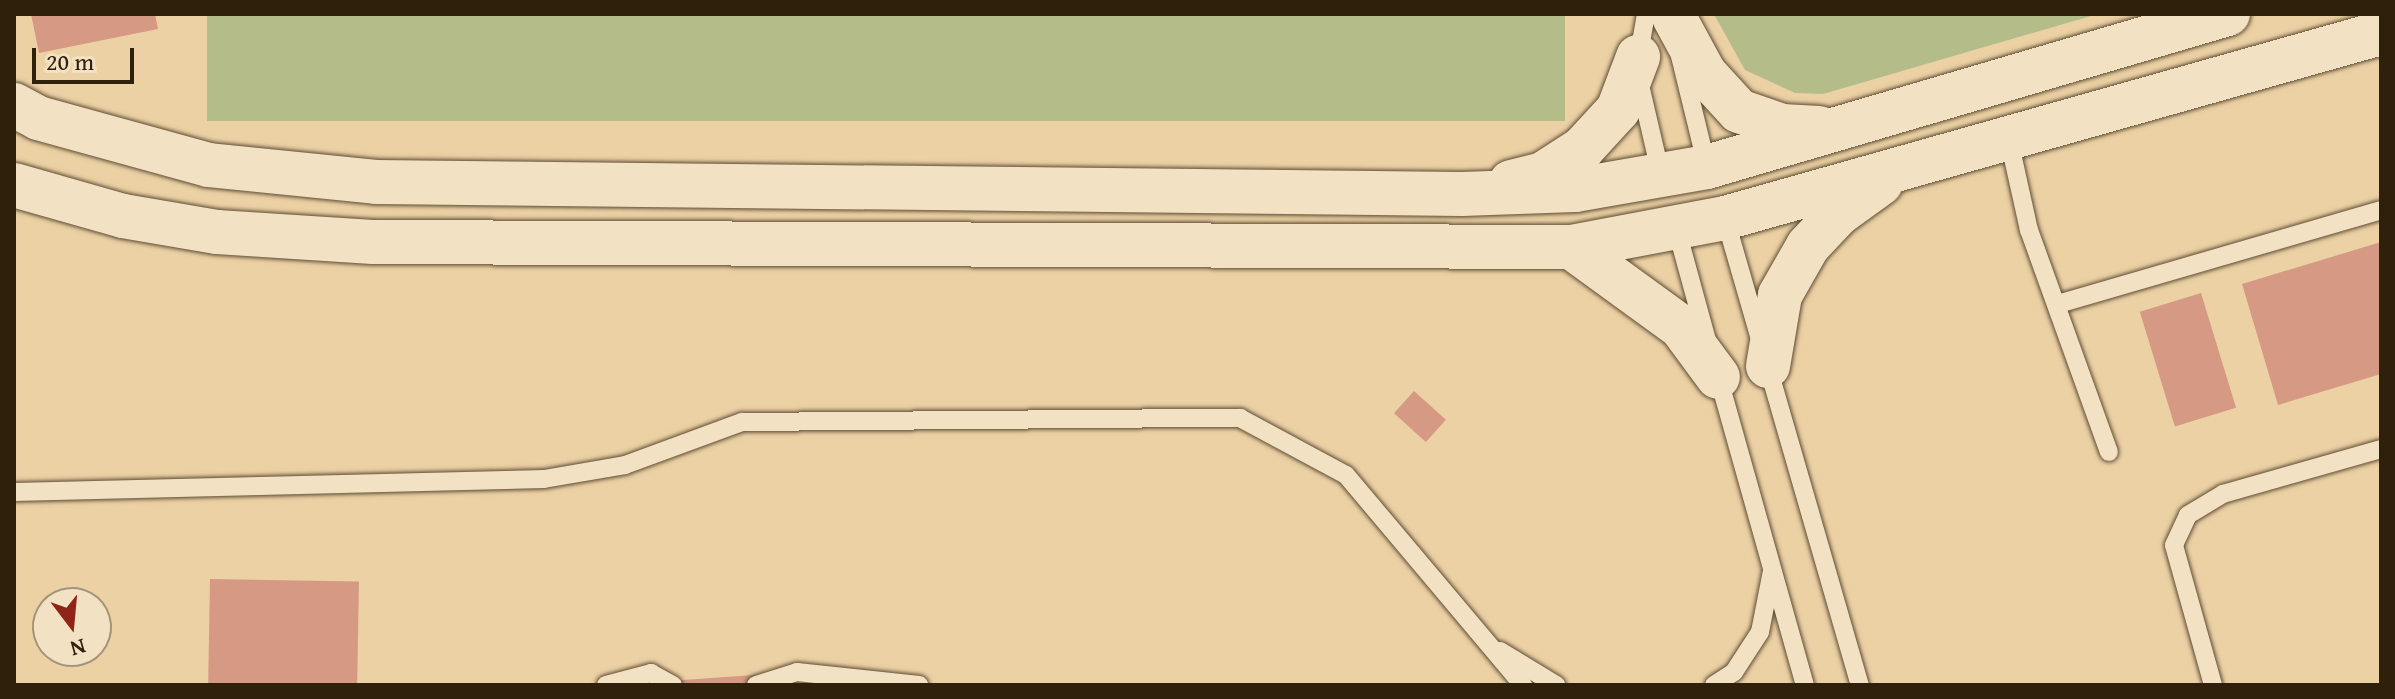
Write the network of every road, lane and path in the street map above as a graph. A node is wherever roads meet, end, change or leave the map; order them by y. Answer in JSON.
{"nodes":[{"id":1,"x":2228,"y":14,"type":"edge"},
{"id":2,"x":1665,"y":15,"type":"edge"},
{"id":3,"x":2381,"y":33,"type":"edge"},
{"id":4,"x":1638,"y":57,"type":"junction"},
{"id":5,"x":14,"y":105,"type":"edge"},
{"id":6,"x":1835,"y":129,"type":"junction"},
{"id":7,"x":2009,"y":140,"type":"junction"},
{"id":8,"x":1707,"y":167,"type":"junction"},
{"id":9,"x":1899,"y":170,"type":"junction"},
{"id":10,"x":1661,"y":175,"type":"junction"},
{"id":11,"x":14,"y":185,"type":"edge"},
{"id":12,"x":1462,"y":194,"type":"junction"},
{"id":13,"x":2381,"y":210,"type":"edge"},
{"id":14,"x":1725,"y":218,"type":"junction"},
{"id":15,"x":1676,"y":227,"type":"junction"},
{"id":16,"x":1571,"y":247,"type":"junction"},
{"id":17,"x":2058,"y":304,"type":"junction"},
{"id":18,"x":1768,"y":366,"type":"junction"},
{"id":19,"x":1718,"y":377,"type":"junction"},
{"id":20,"x":2381,"y":449,"type":"edge"},
{"id":21,"x":2109,"y":452,"type":"dead end"},
{"id":22,"x":14,"y":492,"type":"edge"},
{"id":23,"x":1772,"y":568,"type":"junction"},
{"id":24,"x":1484,"y":641,"type":"junction"},
{"id":25,"x":606,"y":685,"type":"edge"},
{"id":26,"x":673,"y":685,"type":"edge"},
{"id":27,"x":756,"y":685,"type":"edge"},
{"id":28,"x":919,"y":685,"type":"edge"},
{"id":29,"x":1523,"y":685,"type":"edge"},
{"id":30,"x":1556,"y":685,"type":"edge"},
{"id":31,"x":1714,"y":685,"type":"edge"},
{"id":32,"x":1805,"y":685,"type":"edge"},
{"id":33,"x":1860,"y":685,"type":"edge"},
{"id":34,"x":2213,"y":685,"type":"edge"}],
"edges":[{"from":1,"to":6,"type":"main road"},
{"from":2,"to":4,"type":"lane"},
{"from":2,"to":6,"type":"main road"},
{"from":2,"to":8,"type":"lane"},
{"from":3,"to":7,"type":"main road"},
{"from":4,"to":10,"type":"lane"},
{"from":4,"to":12,"type":"main road"},
{"from":5,"to":12,"type":"main road"},
{"from":6,"to":8,"type":"main road"},
{"from":7,"to":9,"type":"main road"},
{"from":7,"to":17,"type":"lane"},
{"from":8,"to":10,"type":"main road"},
{"from":8,"to":14,"type":"main road"},
{"from":9,"to":14,"type":"main road"},
{"from":9,"to":18,"type":"main road"},
{"from":10,"to":12,"type":"main road"},
{"from":10,"to":15,"type":"main road"},
{"from":11,"to":16,"type":"main road"},
{"from":13,"to":17,"type":"lane"},
{"from":14,"to":15,"type":"main road"},
{"from":14,"to":18,"type":"lane"},
{"from":15,"to":16,"type":"main road"},
{"from":15,"to":19,"type":"lane"},
{"from":16,"to":19,"type":"main road"},
{"from":17,"to":21,"type":"lane"},
{"from":18,"to":33,"type":"lane"},
{"from":19,"to":23,"type":"lane"},
{"from":20,"to":34,"type":"lane"},
{"from":22,"to":24,"type":"lane"},
{"from":23,"to":31,"type":"lane"},
{"from":23,"to":32,"type":"lane"},
{"from":24,"to":29,"type":"lane"},
{"from":24,"to":30,"type":"lane"},
{"from":25,"to":26,"type":"lane"},
{"from":27,"to":28,"type":"lane"}]}
